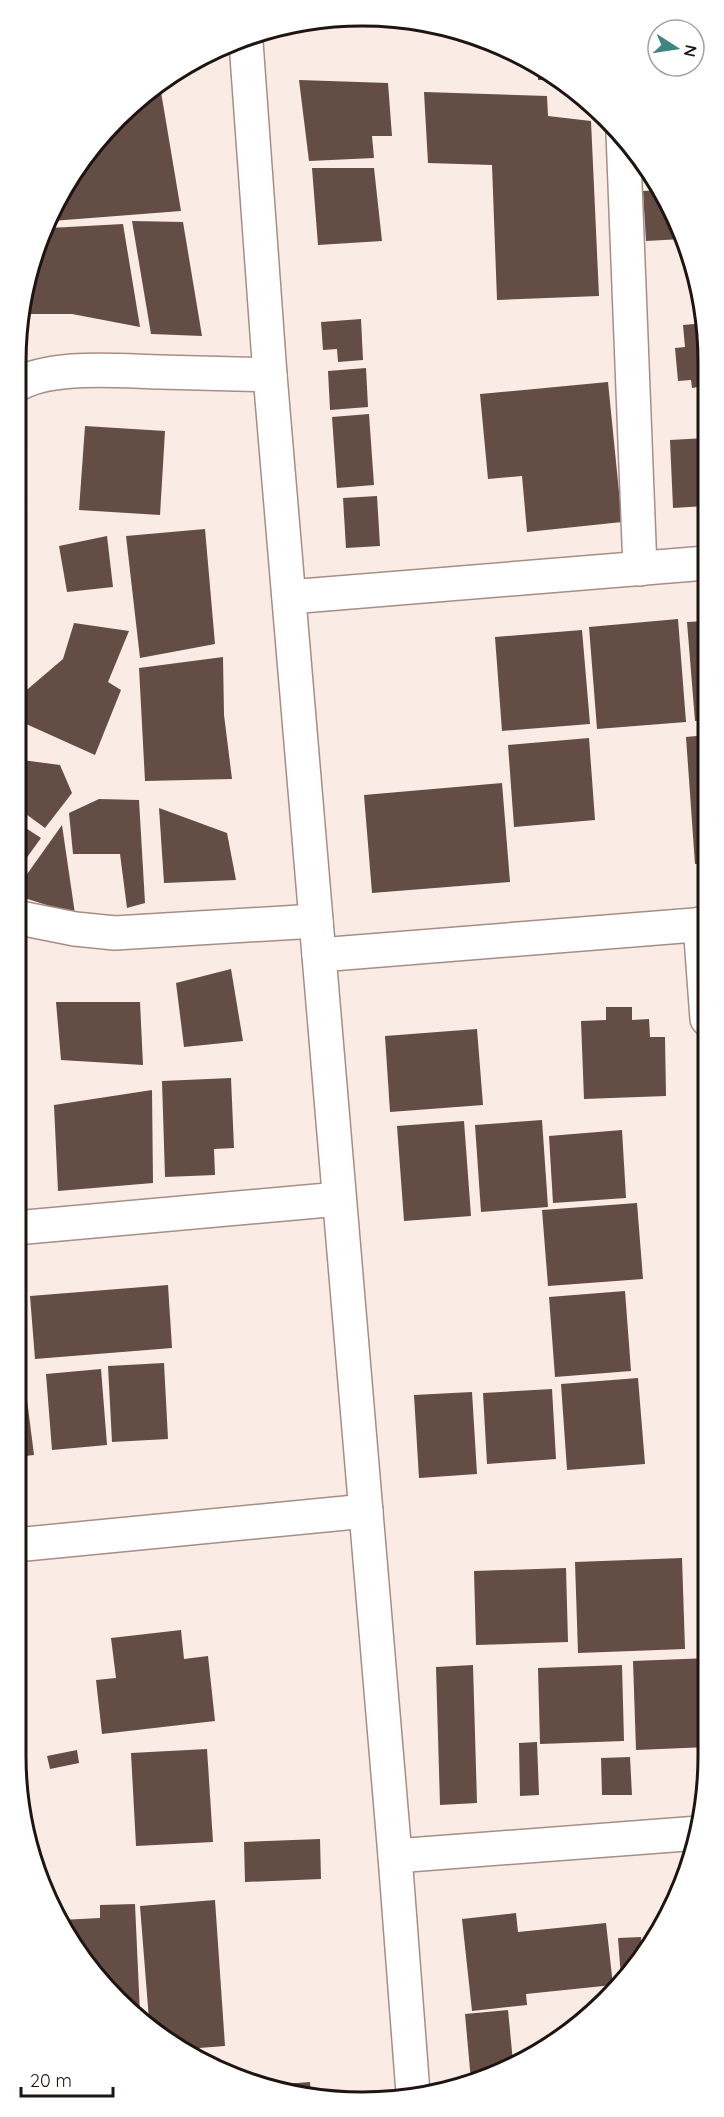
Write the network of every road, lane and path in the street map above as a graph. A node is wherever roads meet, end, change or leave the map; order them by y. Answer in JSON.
{"nodes":[{"id":1,"x":246,"y":46,"type":"edge"},
{"id":2,"x":624,"y":151,"type":"edge"},
{"id":3,"x":270,"y":375,"type":"junction"},
{"id":4,"x":26,"y":379,"type":"edge"},
{"id":5,"x":698,"y":565,"type":"edge"},
{"id":6,"x":640,"y":569,"type":"junction"},
{"id":7,"x":289,"y":597,"type":"junction"},
{"id":8,"x":26,"y":919,"type":"edge"},
{"id":9,"x":316,"y":921,"type":"junction"},
{"id":10,"x":698,"y":924,"type":"edge"},
{"id":11,"x":319,"y":955,"type":"junction"},
{"id":12,"x":339,"y":1199,"type":"junction"},
{"id":13,"x":26,"y":1227,"type":"edge"},
{"id":14,"x":366,"y":1511,"type":"junction"},
{"id":15,"x":26,"y":1544,"type":"edge"},
{"id":16,"x":689,"y":1834,"type":"edge"},
{"id":17,"x":395,"y":1856,"type":"junction"},
{"id":18,"x":413,"y":2088,"type":"edge"}],
"edges":[{"from":1,"to":3,"type":"street"},
{"from":2,"to":6,"type":"street"},
{"from":3,"to":4,"type":"street"},
{"from":3,"to":7,"type":"street"},
{"from":5,"to":6,"type":"street"},
{"from":6,"to":7,"type":"street"},
{"from":7,"to":9,"type":"street"},
{"from":8,"to":9,"type":"street"},
{"from":9,"to":11,"type":"street"},
{"from":10,"to":11,"type":"street"},
{"from":11,"to":12,"type":"street"},
{"from":12,"to":13,"type":"street"},
{"from":12,"to":14,"type":"street"},
{"from":14,"to":15,"type":"street"},
{"from":14,"to":17,"type":"street"},
{"from":16,"to":17,"type":"street"},
{"from":17,"to":18,"type":"street"}]}
